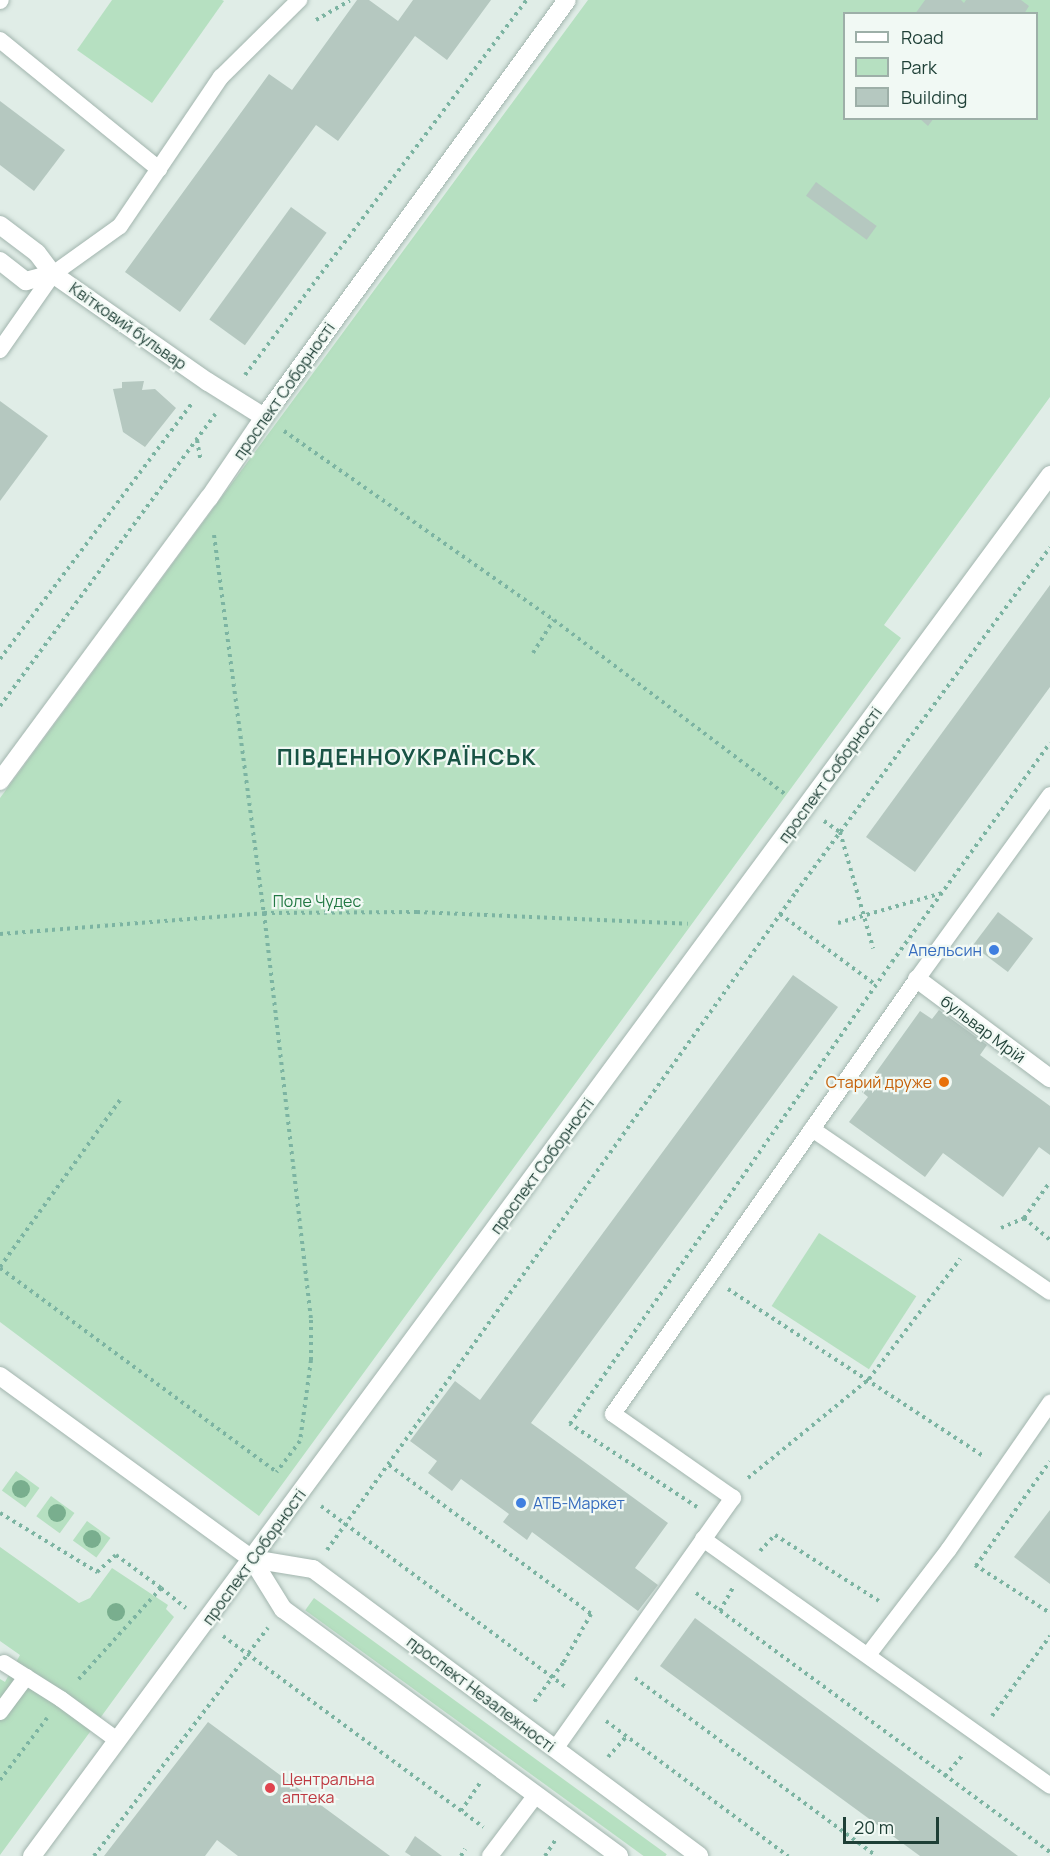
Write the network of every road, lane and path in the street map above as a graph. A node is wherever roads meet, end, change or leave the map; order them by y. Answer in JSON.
{"nodes":[{"id":1,"x":299,"y":0,"type":"edge"},
{"id":2,"x":527,"y":0,"type":"edge"},
{"id":3,"x":567,"y":0,"type":"edge"},
{"id":4,"x":0,"y":40,"type":"edge"},
{"id":5,"x":159,"y":169,"type":"junction"},
{"id":6,"x":0,"y":225,"type":"edge"},
{"id":7,"x":0,"y":261,"type":"edge"},
{"id":8,"x":53,"y":274,"type":"junction"},
{"id":9,"x":0,"y":350,"type":"edge"},
{"id":10,"x":208,"y":382,"type":"junction"},
{"id":11,"x":229,"y":396,"type":"junction"},
{"id":12,"x":264,"y":417,"type":"junction"},
{"id":13,"x":197,"y":440,"type":"junction"},
{"id":14,"x":1050,"y":475,"type":"edge"},
{"id":15,"x":209,"y":498,"type":"junction"},
{"id":16,"x":1050,"y":548,"type":"edge"},
{"id":17,"x":554,"y":620,"type":"junction"},
{"id":18,"x":533,"y":653,"type":"dead end"},
{"id":19,"x":0,"y":659,"type":"edge"},
{"id":20,"x":0,"y":706,"type":"edge"},
{"id":21,"x":0,"y":781,"type":"edge"},
{"id":22,"x":1050,"y":795,"type":"edge"},
{"id":23,"x":805,"y":809,"type":"junction"},
{"id":24,"x":840,"y":832,"type":"junction"},
{"id":25,"x":943,"y":892,"type":"dead end"},
{"id":26,"x":264,"y":913,"type":"junction"},
{"id":27,"x":780,"y":914,"type":"junction"},
{"id":28,"x":865,"y":915,"type":"junction"},
{"id":29,"x":838,"y":923,"type":"dead end"},
{"id":30,"x":719,"y":925,"type":"junction"},
{"id":31,"x":0,"y":934,"type":"edge"},
{"id":32,"x":873,"y":948,"type":"dead end"},
{"id":33,"x":916,"y":980,"type":"junction"},
{"id":34,"x":876,"y":985,"type":"dead end"},
{"id":35,"x":1050,"y":1078,"type":"edge"},
{"id":36,"x":120,"y":1100,"type":"dead end"},
{"id":37,"x":812,"y":1129,"type":"junction"},
{"id":38,"x":1050,"y":1182,"type":"edge"},
{"id":39,"x":1024,"y":1218,"type":"junction"},
{"id":40,"x":1050,"y":1240,"type":"edge"},
{"id":41,"x":974,"y":1241,"type":"junction"},
{"id":42,"x":684,"y":1260,"type":"dead end"},
{"id":43,"x":0,"y":1268,"type":"edge"},
{"id":44,"x":709,"y":1276,"type":"junction"},
{"id":45,"x":1050,"y":1293,"type":"edge"},
{"id":46,"x":0,"y":1376,"type":"edge"},
{"id":47,"x":869,"y":1379,"type":"junction"},
{"id":48,"x":1050,"y":1403,"type":"edge"},
{"id":49,"x":1050,"y":1461,"type":"edge"},
{"id":50,"x":389,"y":1465,"type":"junction"},
{"id":51,"x":1004,"y":1470,"type":"junction"},
{"id":52,"x":277,"y":1472,"type":"junction"},
{"id":53,"x":751,"y":1474,"type":"dead end"},
{"id":54,"x":1031,"y":1488,"type":"junction"},
{"id":55,"x":302,"y":1492,"type":"junction"},
{"id":56,"x":0,"y":1513,"type":"edge"},
{"id":57,"x":347,"y":1525,"type":"junction"},
{"id":58,"x":775,"y":1535,"type":"dead end"},
{"id":59,"x":703,"y":1539,"type":"junction"},
{"id":60,"x":950,"y":1549,"type":"junction"},
{"id":61,"x":252,"y":1559,"type":"junction"},
{"id":62,"x":976,"y":1566,"type":"junction"},
{"id":63,"x":313,"y":1569,"type":"junction"},
{"id":64,"x":161,"y":1588,"type":"junction"},
{"id":65,"x":688,"y":1602,"type":"dead end"},
{"id":66,"x":282,"y":1609,"type":"junction"},
{"id":67,"x":1050,"y":1612,"type":"edge"},
{"id":68,"x":899,"y":1614,"type":"junction"},
{"id":69,"x":206,"y":1623,"type":"junction"},
{"id":70,"x":1050,"y":1636,"type":"edge"},
{"id":71,"x":248,"y":1654,"type":"junction"},
{"id":72,"x":868,"y":1655,"type":"junction"},
{"id":73,"x":4,"y":1663,"type":"dead end"},
{"id":74,"x":563,"y":1663,"type":"dead end"},
{"id":75,"x":641,"y":1668,"type":"dead end"},
{"id":76,"x":26,"y":1677,"type":"junction"},
{"id":77,"x":634,"y":1678,"type":"junction"},
{"id":78,"x":628,"y":1686,"type":"dead end"},
{"id":79,"x":61,"y":1699,"type":"junction"},
{"id":80,"x":588,"y":1705,"type":"junction"},
{"id":81,"x":610,"y":1711,"type":"dead end"},
{"id":82,"x":0,"y":1712,"type":"edge"},
{"id":83,"x":978,"y":1735,"type":"junction"},
{"id":84,"x":117,"y":1740,"type":"junction"},
{"id":85,"x":555,"y":1749,"type":"junction"},
{"id":86,"x":945,"y":1776,"type":"junction"},
{"id":87,"x":0,"y":1778,"type":"edge"},
{"id":88,"x":1050,"y":1786,"type":"edge"},
{"id":89,"x":536,"y":1795,"type":"junction"},
{"id":90,"x":501,"y":1840,"type":"junction"},
{"id":91,"x":1050,"y":1852,"type":"edge"},
{"id":92,"x":32,"y":1856,"type":"edge"},
{"id":93,"x":94,"y":1856,"type":"edge"},
{"id":94,"x":490,"y":1856,"type":"edge"},
{"id":95,"x":619,"y":1856,"type":"edge"},
{"id":96,"x":699,"y":1856,"type":"edge"},
{"id":97,"x":788,"y":1856,"type":"edge"},
{"id":98,"x":876,"y":1856,"type":"edge"}],
"edges":[{"from":1,"to":5,"type":"lane"},
{"from":2,"to":11,"type":"path"},
{"from":3,"to":12,"type":"street","name":"проспект Соборності"},
{"from":4,"to":5,"type":"lane"},
{"from":5,"to":8,"type":"lane"},
{"from":6,"to":8,"type":"street","name":"Квітковий бульвар"},
{"from":7,"to":8,"type":"street"},
{"from":8,"to":9,"type":"lane"},
{"from":8,"to":10,"type":"street","name":"Квітковий бульвар"},
{"from":10,"to":11,"type":"street","name":"Квітковий бульвар"},
{"from":10,"to":19,"type":"path"},
{"from":11,"to":12,"type":"street","name":"Квітковий бульвар"},
{"from":11,"to":13,"type":"path"},
{"from":12,"to":15,"type":"street","name":"проспект Соборності"},
{"from":12,"to":17,"type":"path"},
{"from":13,"to":15,"type":"path"},
{"from":13,"to":20,"type":"path"},
{"from":14,"to":23,"type":"street","name":"проспект Соборності"},
{"from":15,"to":21,"type":"street","name":"проспект Соборності"},
{"from":15,"to":26,"type":"path"},
{"from":16,"to":24,"type":"path"},
{"from":17,"to":18,"type":"path"},
{"from":17,"to":23,"type":"path"},
{"from":22,"to":33,"type":"lane"},
{"from":23,"to":24,"type":"path"},
{"from":23,"to":30,"type":"street","name":"проспект Соборності"},
{"from":24,"to":27,"type":"path"},
{"from":24,"to":28,"type":"path"},
{"from":25,"to":28,"type":"path"},
{"from":26,"to":30,"type":"path"},
{"from":26,"to":31,"type":"path"},
{"from":26,"to":52,"type":"path"},
{"from":27,"to":34,"type":"path"},
{"from":27,"to":50,"type":"path"},
{"from":28,"to":29,"type":"path"},
{"from":28,"to":32,"type":"path"},
{"from":30,"to":55,"type":"street","name":"проспект Соборності"},
{"from":33,"to":35,"type":"street","name":"бульвар Мрій"},
{"from":33,"to":37,"type":"lane"},
{"from":36,"to":43,"type":"path"},
{"from":37,"to":41,"type":"lane"},
{"from":37,"to":44,"type":"lane"},
{"from":38,"to":39,"type":"path"},
{"from":39,"to":40,"type":"path"},
{"from":39,"to":41,"type":"path"},
{"from":41,"to":45,"type":"lane"},
{"from":41,"to":47,"type":"path"},
{"from":42,"to":44,"type":"path"},
{"from":43,"to":52,"type":"path"},
{"from":44,"to":47,"type":"path"},
{"from":44,"to":59,"type":"lane"},
{"from":46,"to":61,"type":"street","name":"проспект Незалежності"},
{"from":47,"to":51,"type":"path"},
{"from":47,"to":53,"type":"path"},
{"from":48,"to":51,"type":"lane"},
{"from":49,"to":54,"type":"path"},
{"from":50,"to":57,"type":"path"},
{"from":50,"to":74,"type":"path"},
{"from":51,"to":54,"type":"path"},
{"from":51,"to":60,"type":"lane"},
{"from":52,"to":55,"type":"path"},
{"from":54,"to":62,"type":"path"},
{"from":55,"to":57,"type":"path"},
{"from":55,"to":61,"type":"street","name":"проспект Соборності"},
{"from":56,"to":64,"type":"path"},
{"from":57,"to":63,"type":"path"},
{"from":57,"to":80,"type":"path"},
{"from":58,"to":68,"type":"path"},
{"from":59,"to":72,"type":"lane"},
{"from":59,"to":80,"type":"lane"},
{"from":60,"to":62,"type":"path"},
{"from":60,"to":68,"type":"lane"},
{"from":61,"to":63,"type":"street","name":"проспект Незалежності"},
{"from":61,"to":66,"type":"street","name":"проспект Незалежності"},
{"from":61,"to":69,"type":"street","name":"проспект Соборності"},
{"from":62,"to":67,"type":"path"},
{"from":63,"to":85,"type":"street","name":"проспект Незалежності"},
{"from":64,"to":69,"type":"path"},
{"from":64,"to":79,"type":"path"},
{"from":65,"to":86,"type":"path"},
{"from":66,"to":71,"type":"path"},
{"from":66,"to":89,"type":"street","name":"проспект Незалежності"},
{"from":68,"to":72,"type":"lane"},
{"from":69,"to":71,"type":"path"},
{"from":69,"to":84,"type":"street","name":"проспект Соборності"},
{"from":70,"to":83,"type":"path"},
{"from":71,"to":90,"type":"path"},
{"from":71,"to":93,"type":"path"},
{"from":72,"to":83,"type":"lane"},
{"from":73,"to":76,"type":"lane"},
{"from":75,"to":77,"type":"path"},
{"from":76,"to":79,"type":"lane"},
{"from":76,"to":82,"type":"lane"},
{"from":77,"to":78,"type":"path"},
{"from":77,"to":98,"type":"path"},
{"from":79,"to":84,"type":"lane"},
{"from":79,"to":87,"type":"path"},
{"from":80,"to":85,"type":"lane"},
{"from":81,"to":97,"type":"path"},
{"from":83,"to":86,"type":"path"},
{"from":83,"to":88,"type":"lane"},
{"from":84,"to":92,"type":"street","name":"проспект Соборності"},
{"from":85,"to":96,"type":"street","name":"проспект Незалежності"},
{"from":86,"to":91,"type":"path"},
{"from":89,"to":90,"type":"lane"},
{"from":89,"to":95,"type":"street","name":"проспект Незалежності"},
{"from":90,"to":94,"type":"lane"}]}
